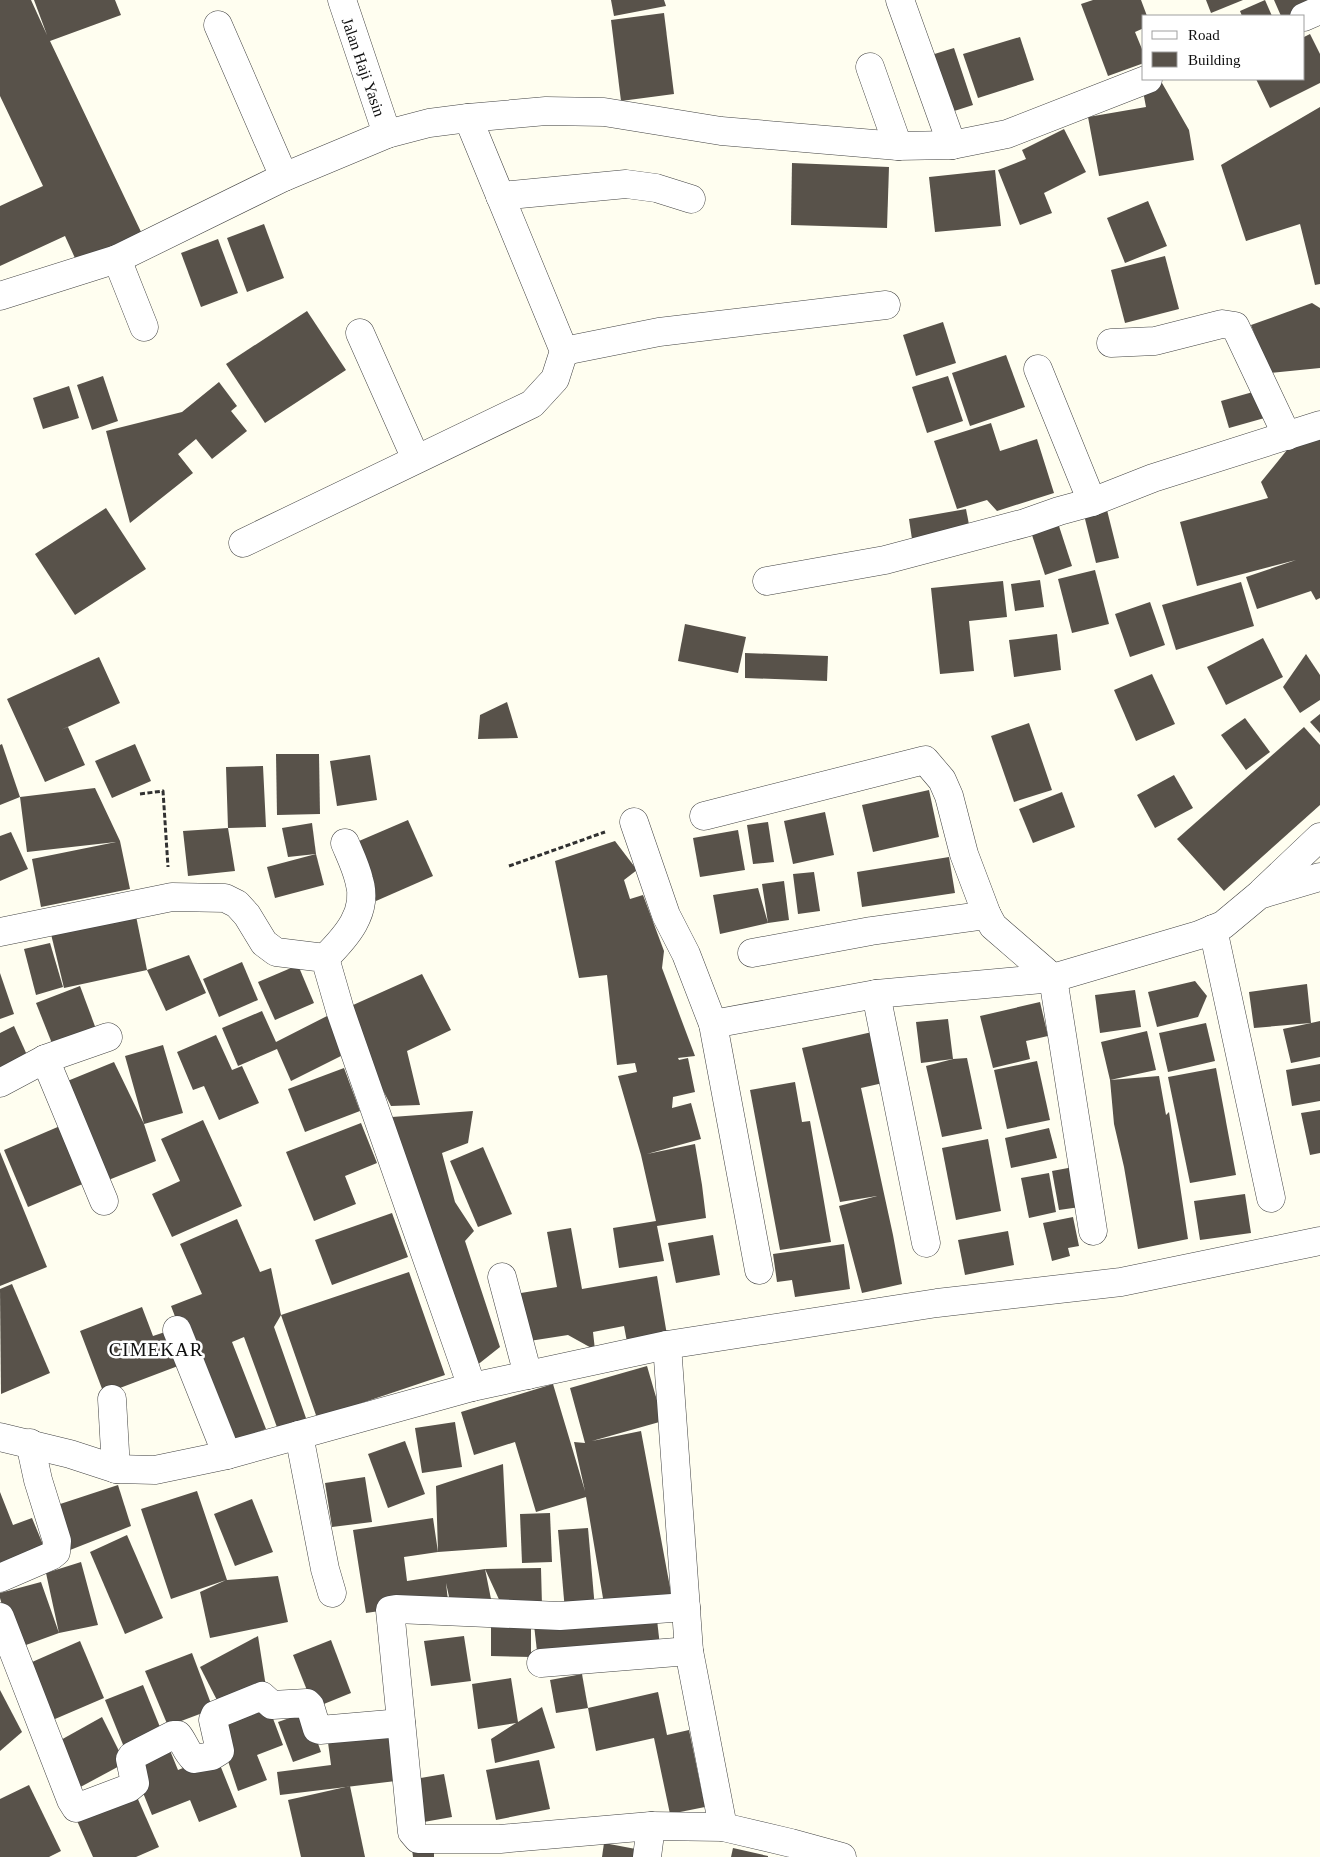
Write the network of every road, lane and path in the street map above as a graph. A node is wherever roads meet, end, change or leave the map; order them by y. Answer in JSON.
{"nodes":[{"id":1,"x":342,"y":0,"type":"edge"},
{"id":2,"x":900,"y":0,"type":"edge"},
{"id":3,"x":1320,"y":10,"type":"edge"},
{"id":4,"x":1305,"y":17,"type":"edge"},
{"id":5,"x":218,"y":25,"type":"dead end"},
{"id":6,"x":870,"y":68,"type":"dead end"},
{"id":7,"x":1145,"y":80,"type":"edge"},
{"id":8,"x":468,"y":118,"type":"junction"},
{"id":9,"x":387,"y":134,"type":"junction"},
{"id":10,"x":952,"y":145,"type":"junction"},
{"id":11,"x":898,"y":146,"type":"junction"},
{"id":12,"x":284,"y":177,"type":"junction"},
{"id":13,"x":500,"y":196,"type":"junction"},
{"id":14,"x":691,"y":198,"type":"dead end"},
{"id":15,"x":117,"y":259,"type":"junction"},
{"id":16,"x":0,"y":296,"type":"edge"},
{"id":17,"x":886,"y":305,"type":"dead end"},
{"id":18,"x":144,"y":327,"type":"dead end"},
{"id":19,"x":360,"y":333,"type":"dead end"},
{"id":20,"x":1111,"y":343,"type":"dead end"},
{"id":21,"x":564,"y":351,"type":"junction"},
{"id":22,"x":1038,"y":369,"type":"dead end"},
{"id":23,"x":1320,"y":425,"type":"edge"},
{"id":24,"x":1287,"y":436,"type":"junction"},
{"id":25,"x":416,"y":459,"type":"junction"},
{"id":26,"x":1092,"y":502,"type":"junction"},
{"id":27,"x":242,"y":542,"type":"dead end"},
{"id":28,"x":767,"y":581,"type":"dead end"},
{"id":29,"x":140,"y":794,"type":"dead end"},
{"id":30,"x":704,"y":816,"type":"dead end"},
{"id":31,"x":634,"y":822,"type":"joint"},
{"id":32,"x":1320,"y":837,"type":"edge"},
{"id":33,"x":345,"y":843,"type":"dead end"},
{"id":34,"x":509,"y":866,"type":"dead end"},
{"id":35,"x":1320,"y":877,"type":"edge"},
{"id":36,"x":1259,"y":895,"type":"junction"},
{"id":37,"x":172,"y":897,"type":"junction"},
{"id":38,"x":988,"y":915,"type":"junction"},
{"id":39,"x":1213,"y":929,"type":"junction"},
{"id":40,"x":0,"y":932,"type":"edge"},
{"id":41,"x":752,"y":953,"type":"dead end"},
{"id":42,"x":325,"y":958,"type":"junction"},
{"id":43,"x":1053,"y":978,"type":"junction"},
{"id":44,"x":876,"y":994,"type":"junction"},
{"id":45,"x":713,"y":1024,"type":"junction"},
{"id":46,"x":108,"y":1037,"type":"dead end"},
{"id":47,"x":46,"y":1059,"type":"junction"},
{"id":48,"x":0,"y":1083,"type":"edge"},
{"id":49,"x":1271,"y":1198,"type":"dead end"},
{"id":50,"x":104,"y":1201,"type":"dead end"},
{"id":51,"x":1093,"y":1231,"type":"dead end"},
{"id":52,"x":1320,"y":1241,"type":"edge"},
{"id":53,"x":926,"y":1243,"type":"dead end"},
{"id":54,"x":759,"y":1270,"type":"dead end"},
{"id":55,"x":502,"y":1277,"type":"dead end"},
{"id":56,"x":177,"y":1330,"type":"dead end"},
{"id":57,"x":667,"y":1345,"type":"junction"},
{"id":58,"x":528,"y":1375,"type":"junction"},
{"id":59,"x":472,"y":1387,"type":"junction"},
{"id":60,"x":112,"y":1399,"type":"dead end"},
{"id":61,"x":299,"y":1435,"type":"junction"},
{"id":62,"x":0,"y":1437,"type":"edge"},
{"id":63,"x":30,"y":1443,"type":"junction"},
{"id":64,"x":227,"y":1455,"type":"junction"},
{"id":65,"x":116,"y":1469,"type":"junction"},
{"id":66,"x":0,"y":1578,"type":"edge"},
{"id":67,"x":332,"y":1594,"type":"dead end"},
{"id":68,"x":686,"y":1607,"type":"junction"},
{"id":69,"x":0,"y":1616,"type":"edge"},
{"id":70,"x":689,"y":1651,"type":"junction"},
{"id":71,"x":541,"y":1662,"type":"dead end"},
{"id":72,"x":401,"y":1723,"type":"junction"},
{"id":73,"x":651,"y":1826,"type":"junction"},
{"id":74,"x":724,"y":1827,"type":"junction"},
{"id":75,"x":500,"y":1848,"type":"edge"},
{"id":76,"x":647,"y":1857,"type":"edge"},
{"id":77,"x":842,"y":1857,"type":"edge"}],
"edges":[{"from":1,"to":9,"type":"street","name":"Jalan Haji Yasin"},
{"from":2,"to":10,"type":"street"},
{"from":3,"to":4,"type":"street"},
{"from":5,"to":12,"type":"street"},
{"from":6,"to":11,"type":"street"},
{"from":7,"to":10,"type":"street"},
{"from":8,"to":9,"type":"street"},
{"from":8,"to":11,"type":"street"},
{"from":8,"to":13,"type":"street"},
{"from":9,"to":12,"type":"street"},
{"from":10,"to":11,"type":"street"},
{"from":12,"to":15,"type":"street"},
{"from":13,"to":14,"type":"street"},
{"from":13,"to":21,"type":"street"},
{"from":15,"to":16,"type":"street"},
{"from":15,"to":18,"type":"street"},
{"from":17,"to":21,"type":"street"},
{"from":19,"to":25,"type":"street"},
{"from":20,"to":24,"type":"street"},
{"from":21,"to":25,"type":"street"},
{"from":22,"to":26,"type":"street"},
{"from":23,"to":24,"type":"street"},
{"from":24,"to":26,"type":"street"},
{"from":25,"to":27,"type":"street"},
{"from":26,"to":28,"type":"street"},
{"from":29,"to":37,"type":"path"},
{"from":30,"to":38,"type":"street"},
{"from":31,"to":34,"type":"path"},
{"from":31,"to":45,"type":"street"},
{"from":32,"to":36,"type":"street"},
{"from":33,"to":42,"type":"street"},
{"from":35,"to":36,"type":"street"},
{"from":36,"to":39,"type":"street"},
{"from":37,"to":40,"type":"street"},
{"from":37,"to":42,"type":"street"},
{"from":38,"to":41,"type":"street"},
{"from":38,"to":43,"type":"street"},
{"from":39,"to":43,"type":"street"},
{"from":39,"to":49,"type":"street"},
{"from":42,"to":59,"type":"street"},
{"from":43,"to":44,"type":"street"},
{"from":43,"to":51,"type":"street"},
{"from":44,"to":45,"type":"street"},
{"from":44,"to":53,"type":"street"},
{"from":45,"to":54,"type":"street"},
{"from":46,"to":47,"type":"street"},
{"from":47,"to":48,"type":"street"},
{"from":47,"to":50,"type":"street"},
{"from":52,"to":57,"type":"street"},
{"from":55,"to":58,"type":"street"},
{"from":56,"to":64,"type":"street"},
{"from":57,"to":58,"type":"street"},
{"from":57,"to":68,"type":"street"},
{"from":58,"to":59,"type":"street"},
{"from":59,"to":61,"type":"street"},
{"from":60,"to":65,"type":"street"},
{"from":61,"to":64,"type":"street"},
{"from":61,"to":67,"type":"street"},
{"from":62,"to":63,"type":"street"},
{"from":63,"to":65,"type":"street"},
{"from":63,"to":66,"type":"street"},
{"from":64,"to":65,"type":"street"},
{"from":68,"to":70,"type":"street"},
{"from":68,"to":72,"type":"street"},
{"from":69,"to":72,"type":"street"},
{"from":70,"to":71,"type":"street"},
{"from":70,"to":74,"type":"street"},
{"from":72,"to":75,"type":"street"},
{"from":73,"to":74,"type":"street"},
{"from":73,"to":75,"type":"street"},
{"from":73,"to":76,"type":"street"},
{"from":74,"to":77,"type":"street"}]}
